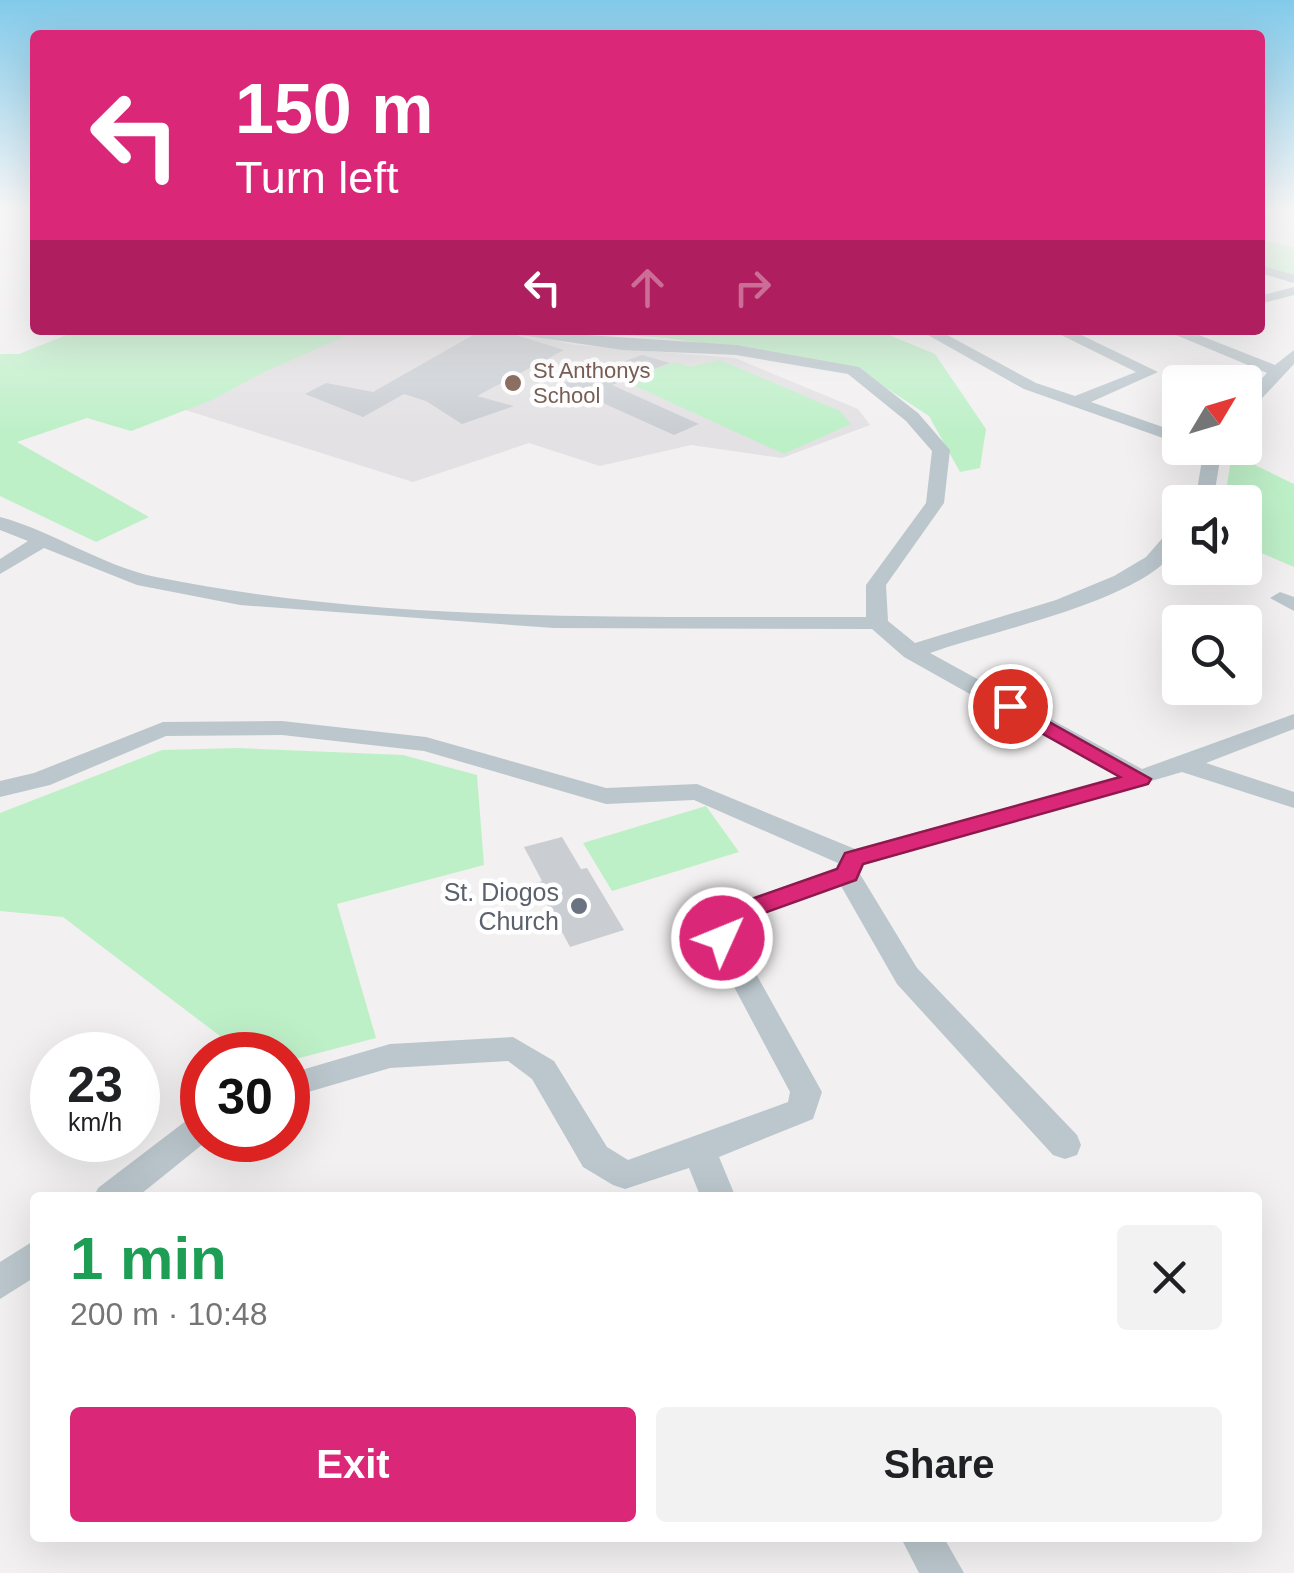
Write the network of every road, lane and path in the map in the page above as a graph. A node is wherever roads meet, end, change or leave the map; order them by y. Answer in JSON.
{"nodes":[{"id":1,"x":1294,"y":291,"type":"edge"},
{"id":2,"x":1265,"y":299,"type":"edge"},
{"id":3,"x":557,"y":335,"type":"edge"},
{"id":4,"x":935,"y":335,"type":"edge"},
{"id":5,"x":1070,"y":335,"type":"edge"},
{"id":6,"x":1185,"y":335,"type":"edge"},
{"id":7,"x":1294,"y":355,"type":"edge"},
{"id":8,"x":1278,"y":372,"type":"junction"},
{"id":9,"x":1262,"y":388,"type":"edge"},
{"id":10,"x":1074,"y":403,"type":"junction"},
{"id":11,"x":1162,"y":432,"type":"edge"},
{"id":12,"x":0,"y":523,"type":"edge"},
{"id":13,"x":40,"y":542,"type":"junction"},
{"id":14,"x":1162,"y":552,"type":"edge"},
{"id":15,"x":0,"y":568,"type":"edge"},
{"id":16,"x":877,"y":623,"type":"junction"},
{"id":17,"x":912,"y":652,"type":"junction"},
{"id":18,"x":1294,"y":721,"type":"edge"},
{"id":19,"x":1182,"y":763,"type":"junction"},
{"id":20,"x":1140,"y":779,"type":"junction"},
{"id":21,"x":0,"y":789,"type":"edge"},
{"id":22,"x":1294,"y":800,"type":"edge"},
{"id":23,"x":850,"y":867,"type":"junction"},
{"id":24,"x":310,"y":1080,"type":"edge"},
{"id":25,"x":180,"y":1143,"type":"edge"},
{"id":26,"x":1065,"y":1144,"type":"dead end"},
{"id":27,"x":701,"y":1150,"type":"junction"},
{"id":28,"x":118,"y":1192,"type":"edge"},
{"id":29,"x":715,"y":1192,"type":"edge"},
{"id":30,"x":30,"y":1260,"type":"edge"},
{"id":31,"x":0,"y":1282,"type":"edge"},
{"id":32,"x":923,"y":1542,"type":"edge"},
{"id":33,"x":943,"y":1573,"type":"edge"}],
"edges":[{"from":1,"to":2,"type":"street"},
{"from":3,"to":16,"type":"street"},
{"from":4,"to":10,"type":"street"},
{"from":5,"to":10,"type":"street"},
{"from":6,"to":8,"type":"street"},
{"from":7,"to":8,"type":"street"},
{"from":8,"to":9,"type":"street"},
{"from":10,"to":11,"type":"street"},
{"from":12,"to":13,"type":"street"},
{"from":13,"to":15,"type":"street"},
{"from":13,"to":16,"type":"street"},
{"from":14,"to":17,"type":"street"},
{"from":16,"to":17,"type":"street"},
{"from":17,"to":20,"type":"street"},
{"from":18,"to":19,"type":"street"},
{"from":19,"to":20,"type":"street"},
{"from":19,"to":22,"type":"street"},
{"from":20,"to":23,"type":"street"},
{"from":21,"to":23,"type":"street"},
{"from":23,"to":26,"type":"street"},
{"from":23,"to":27,"type":"street"},
{"from":24,"to":27,"type":"street"},
{"from":25,"to":28,"type":"street"},
{"from":27,"to":29,"type":"street"},
{"from":30,"to":31,"type":"street"},
{"from":32,"to":33,"type":"street"}]}
